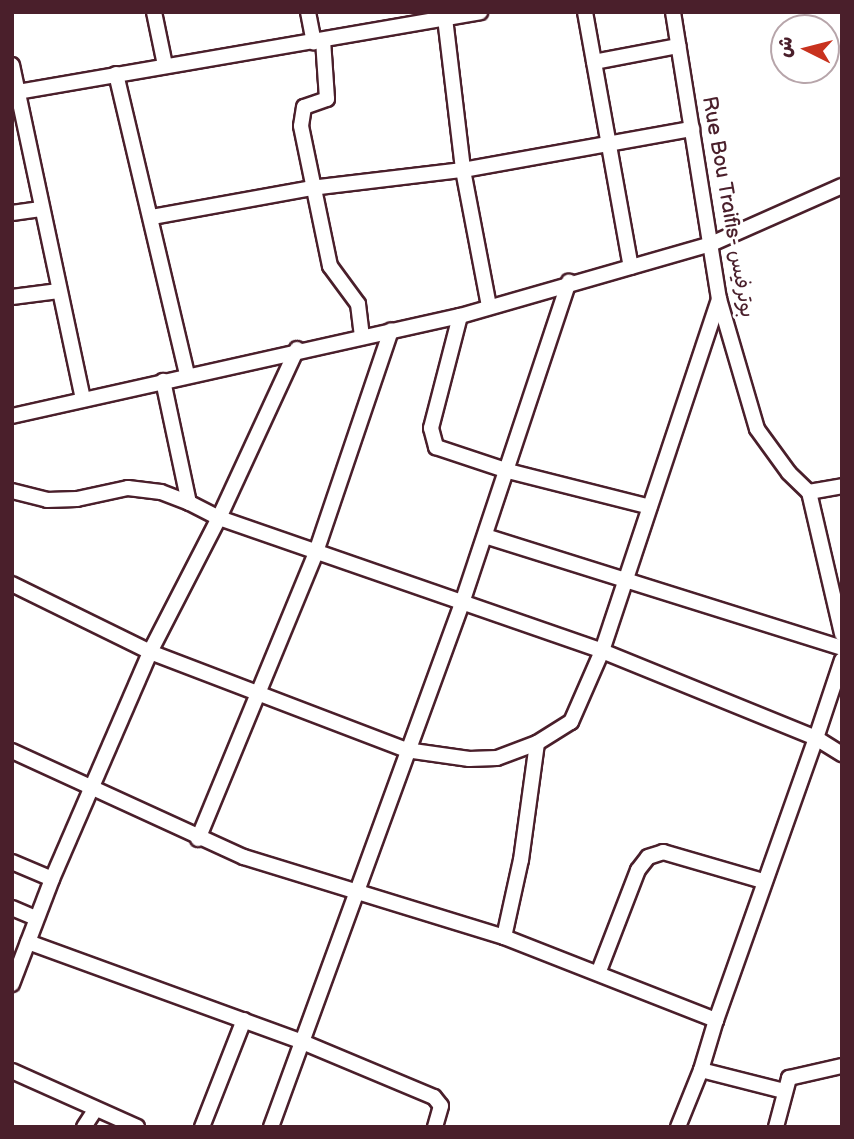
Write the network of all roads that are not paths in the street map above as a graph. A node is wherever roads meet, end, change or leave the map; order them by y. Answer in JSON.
{"nodes":[{"id":1,"x":154,"y":12,"type":"edge"},
{"id":2,"x":308,"y":12,"type":"edge"},
{"id":3,"x":480,"y":12,"type":"edge"},
{"id":4,"x":586,"y":12,"type":"edge"},
{"id":5,"x":673,"y":12,"type":"edge"},
{"id":6,"x":459,"y":14,"type":"edge"},
{"id":7,"x":445,"y":18,"type":"junction"},
{"id":8,"x":318,"y":41,"type":"junction"},
{"id":9,"x":678,"y":46,"type":"junction"},
{"id":10,"x":594,"y":62,"type":"junction"},
{"id":11,"x":12,"y":65,"type":"edge"},
{"id":12,"x":165,"y":65,"type":"junction"},
{"id":13,"x":116,"y":74,"type":"junction"},
{"id":14,"x":17,"y":100,"type":"edge"},
{"id":15,"x":692,"y":129,"type":"junction"},
{"id":16,"x":609,"y":143,"type":"junction"},
{"id":17,"x":463,"y":170,"type":"junction"},
{"id":18,"x":311,"y":188,"type":"junction"},
{"id":19,"x":841,"y":190,"type":"edge"},
{"id":20,"x":41,"y":209,"type":"junction"},
{"id":21,"x":12,"y":213,"type":"edge"},
{"id":22,"x":152,"y":217,"type":"junction"},
{"id":23,"x":711,"y":244,"type":"junction"},
{"id":24,"x":631,"y":267,"type":"junction"},
{"id":25,"x":569,"y":282,"type":"junction"},
{"id":26,"x":59,"y":291,"type":"junction"},
{"id":27,"x":12,"y":297,"type":"edge"},
{"id":28,"x":719,"y":299,"type":"junction"},
{"id":29,"x":489,"y":306,"type":"junction"},
{"id":30,"x":460,"y":316,"type":"junction"},
{"id":31,"x":391,"y":330,"type":"junction"},
{"id":32,"x":362,"y":335,"type":"junction"},
{"id":33,"x":297,"y":349,"type":"junction"},
{"id":34,"x":187,"y":375,"type":"junction"},
{"id":35,"x":163,"y":380,"type":"junction"},
{"id":36,"x":83,"y":400,"type":"junction"},
{"id":37,"x":12,"y":416,"type":"edge"},
{"id":38,"x":508,"y":471,"type":"junction"},
{"id":39,"x":842,"y":486,"type":"edge"},
{"id":40,"x":12,"y":491,"type":"edge"},
{"id":41,"x":809,"y":492,"type":"junction"},
{"id":42,"x":189,"y":503,"type":"junction"},
{"id":43,"x":650,"y":507,"type":"junction"},
{"id":44,"x":219,"y":518,"type":"junction"},
{"id":45,"x":485,"y":536,"type":"junction"},
{"id":46,"x":316,"y":552,"type":"junction"},
{"id":47,"x":626,"y":582,"type":"junction"},
{"id":48,"x":12,"y":584,"type":"edge"},
{"id":49,"x":461,"y":606,"type":"junction"},
{"id":50,"x":842,"y":634,"type":"edge"},
{"id":51,"x":842,"y":648,"type":"edge"},
{"id":52,"x":602,"y":651,"type":"junction"},
{"id":53,"x":150,"y":652,"type":"junction"},
{"id":54,"x":842,"y":660,"type":"edge"},
{"id":55,"x":257,"y":694,"type":"junction"},
{"id":56,"x":816,"y":738,"type":"junction"},
{"id":57,"x":537,"y":743,"type":"junction"},
{"id":58,"x":406,"y":750,"type":"junction"},
{"id":59,"x":12,"y":751,"type":"edge"},
{"id":60,"x":842,"y":754,"type":"edge"},
{"id":61,"x":94,"y":789,"type":"junction"},
{"id":62,"x":198,"y":839,"type":"junction"},
{"id":63,"x":12,"y":862,"type":"edge"},
{"id":64,"x":52,"y":879,"type":"junction"},
{"id":65,"x":763,"y":881,"type":"junction"},
{"id":66,"x":361,"y":889,"type":"junction"},
{"id":67,"x":12,"y":908,"type":"edge"},
{"id":68,"x":36,"y":918,"type":"junction"},
{"id":69,"x":504,"y":937,"type":"junction"},
{"id":70,"x":28,"y":942,"type":"junction"},
{"id":71,"x":599,"y":971,"type":"junction"},
{"id":72,"x":12,"y":984,"type":"edge"},
{"id":73,"x":244,"y":1020,"type":"junction"},
{"id":74,"x":716,"y":1020,"type":"junction"},
{"id":75,"x":300,"y":1041,"type":"junction"},
{"id":76,"x":842,"y":1066,"type":"edge"},
{"id":77,"x":701,"y":1070,"type":"junction"},
{"id":78,"x":12,"y":1071,"type":"edge"},
{"id":79,"x":784,"y":1091,"type":"junction"},
{"id":80,"x":95,"y":1110,"type":"junction"},
{"id":81,"x":84,"y":1127,"type":"edge"},
{"id":82,"x":137,"y":1127,"type":"edge"},
{"id":83,"x":202,"y":1127,"type":"edge"},
{"id":84,"x":271,"y":1127,"type":"edge"},
{"id":85,"x":435,"y":1127,"type":"edge"},
{"id":86,"x":678,"y":1127,"type":"edge"},
{"id":87,"x":776,"y":1127,"type":"edge"}],
"edges":[{"from":1,"to":12,"type":"street"},
{"from":2,"to":8,"type":"street"},
{"from":3,"to":6,"type":"street"},
{"from":4,"to":10,"type":"street"},
{"from":5,"to":9,"type":"street","name":"Rue Bou Traifis- بوترفيس"},
{"from":6,"to":7,"type":"street"},
{"from":7,"to":8,"type":"street"},
{"from":7,"to":17,"type":"street"},
{"from":8,"to":12,"type":"street"},
{"from":8,"to":18,"type":"street"},
{"from":9,"to":10,"type":"street"},
{"from":9,"to":15,"type":"street","name":"Rue Bou Traifis- بوترفيس"},
{"from":10,"to":16,"type":"street"},
{"from":11,"to":14,"type":"street"},
{"from":12,"to":13,"type":"street"},
{"from":13,"to":14,"type":"street"},
{"from":13,"to":22,"type":"street"},
{"from":14,"to":20,"type":"street"},
{"from":15,"to":16,"type":"street"},
{"from":15,"to":23,"type":"street","name":"Rue Bou Traifis- بوترفيس"},
{"from":16,"to":17,"type":"street"},
{"from":16,"to":24,"type":"street"},
{"from":17,"to":18,"type":"street"},
{"from":17,"to":29,"type":"street"},
{"from":18,"to":22,"type":"street"},
{"from":18,"to":32,"type":"street"},
{"from":19,"to":23,"type":"street"},
{"from":20,"to":21,"type":"street"},
{"from":20,"to":26,"type":"street"},
{"from":22,"to":34,"type":"street"},
{"from":23,"to":24,"type":"street"},
{"from":23,"to":28,"type":"street","name":"Rue Bou Traifis- بوترفيس"},
{"from":24,"to":25,"type":"street"},
{"from":25,"to":29,"type":"street"},
{"from":25,"to":38,"type":"street"},
{"from":26,"to":27,"type":"street"},
{"from":26,"to":36,"type":"street"},
{"from":28,"to":41,"type":"street","name":"Rue Bou Traifis- بوترفيس"},
{"from":28,"to":43,"type":"street"},
{"from":29,"to":30,"type":"street"},
{"from":30,"to":31,"type":"street"},
{"from":30,"to":38,"type":"street"},
{"from":31,"to":32,"type":"street"},
{"from":31,"to":46,"type":"street"},
{"from":32,"to":33,"type":"street"},
{"from":33,"to":34,"type":"street"},
{"from":33,"to":44,"type":"street"},
{"from":34,"to":35,"type":"street"},
{"from":35,"to":36,"type":"street"},
{"from":35,"to":42,"type":"street"},
{"from":36,"to":37,"type":"street"},
{"from":38,"to":43,"type":"street"},
{"from":38,"to":45,"type":"street"},
{"from":39,"to":41,"type":"street"},
{"from":40,"to":42,"type":"street"},
{"from":41,"to":50,"type":"street"},
{"from":42,"to":44,"type":"street"},
{"from":43,"to":47,"type":"street"},
{"from":44,"to":46,"type":"street"},
{"from":44,"to":53,"type":"street"},
{"from":45,"to":47,"type":"street"},
{"from":45,"to":49,"type":"street"},
{"from":46,"to":49,"type":"street"},
{"from":46,"to":55,"type":"street"},
{"from":47,"to":51,"type":"street"},
{"from":47,"to":52,"type":"street"},
{"from":48,"to":53,"type":"street"},
{"from":49,"to":52,"type":"street"},
{"from":49,"to":58,"type":"street"},
{"from":52,"to":56,"type":"street"},
{"from":52,"to":57,"type":"street"},
{"from":53,"to":55,"type":"street"},
{"from":53,"to":61,"type":"street"},
{"from":54,"to":56,"type":"street"},
{"from":55,"to":58,"type":"street"},
{"from":55,"to":62,"type":"street"},
{"from":56,"to":60,"type":"street"},
{"from":56,"to":65,"type":"street"},
{"from":57,"to":58,"type":"street"},
{"from":57,"to":69,"type":"street"},
{"from":58,"to":66,"type":"street"},
{"from":59,"to":61,"type":"street"},
{"from":61,"to":62,"type":"street"},
{"from":61,"to":64,"type":"street"},
{"from":62,"to":66,"type":"street"},
{"from":63,"to":64,"type":"street"},
{"from":64,"to":68,"type":"street"},
{"from":65,"to":71,"type":"street"},
{"from":65,"to":74,"type":"street"},
{"from":66,"to":69,"type":"street"},
{"from":66,"to":75,"type":"street"},
{"from":67,"to":68,"type":"street"},
{"from":68,"to":70,"type":"street"},
{"from":69,"to":71,"type":"street"},
{"from":70,"to":72,"type":"street"},
{"from":70,"to":73,"type":"street"},
{"from":71,"to":74,"type":"street"},
{"from":73,"to":75,"type":"street"},
{"from":73,"to":83,"type":"street"},
{"from":74,"to":77,"type":"street"},
{"from":75,"to":84,"type":"street"},
{"from":75,"to":85,"type":"street"},
{"from":76,"to":79,"type":"street"},
{"from":77,"to":79,"type":"street"},
{"from":77,"to":86,"type":"street"},
{"from":78,"to":80,"type":"street"},
{"from":79,"to":87,"type":"street"},
{"from":80,"to":81,"type":"street"},
{"from":80,"to":82,"type":"street"}]}
